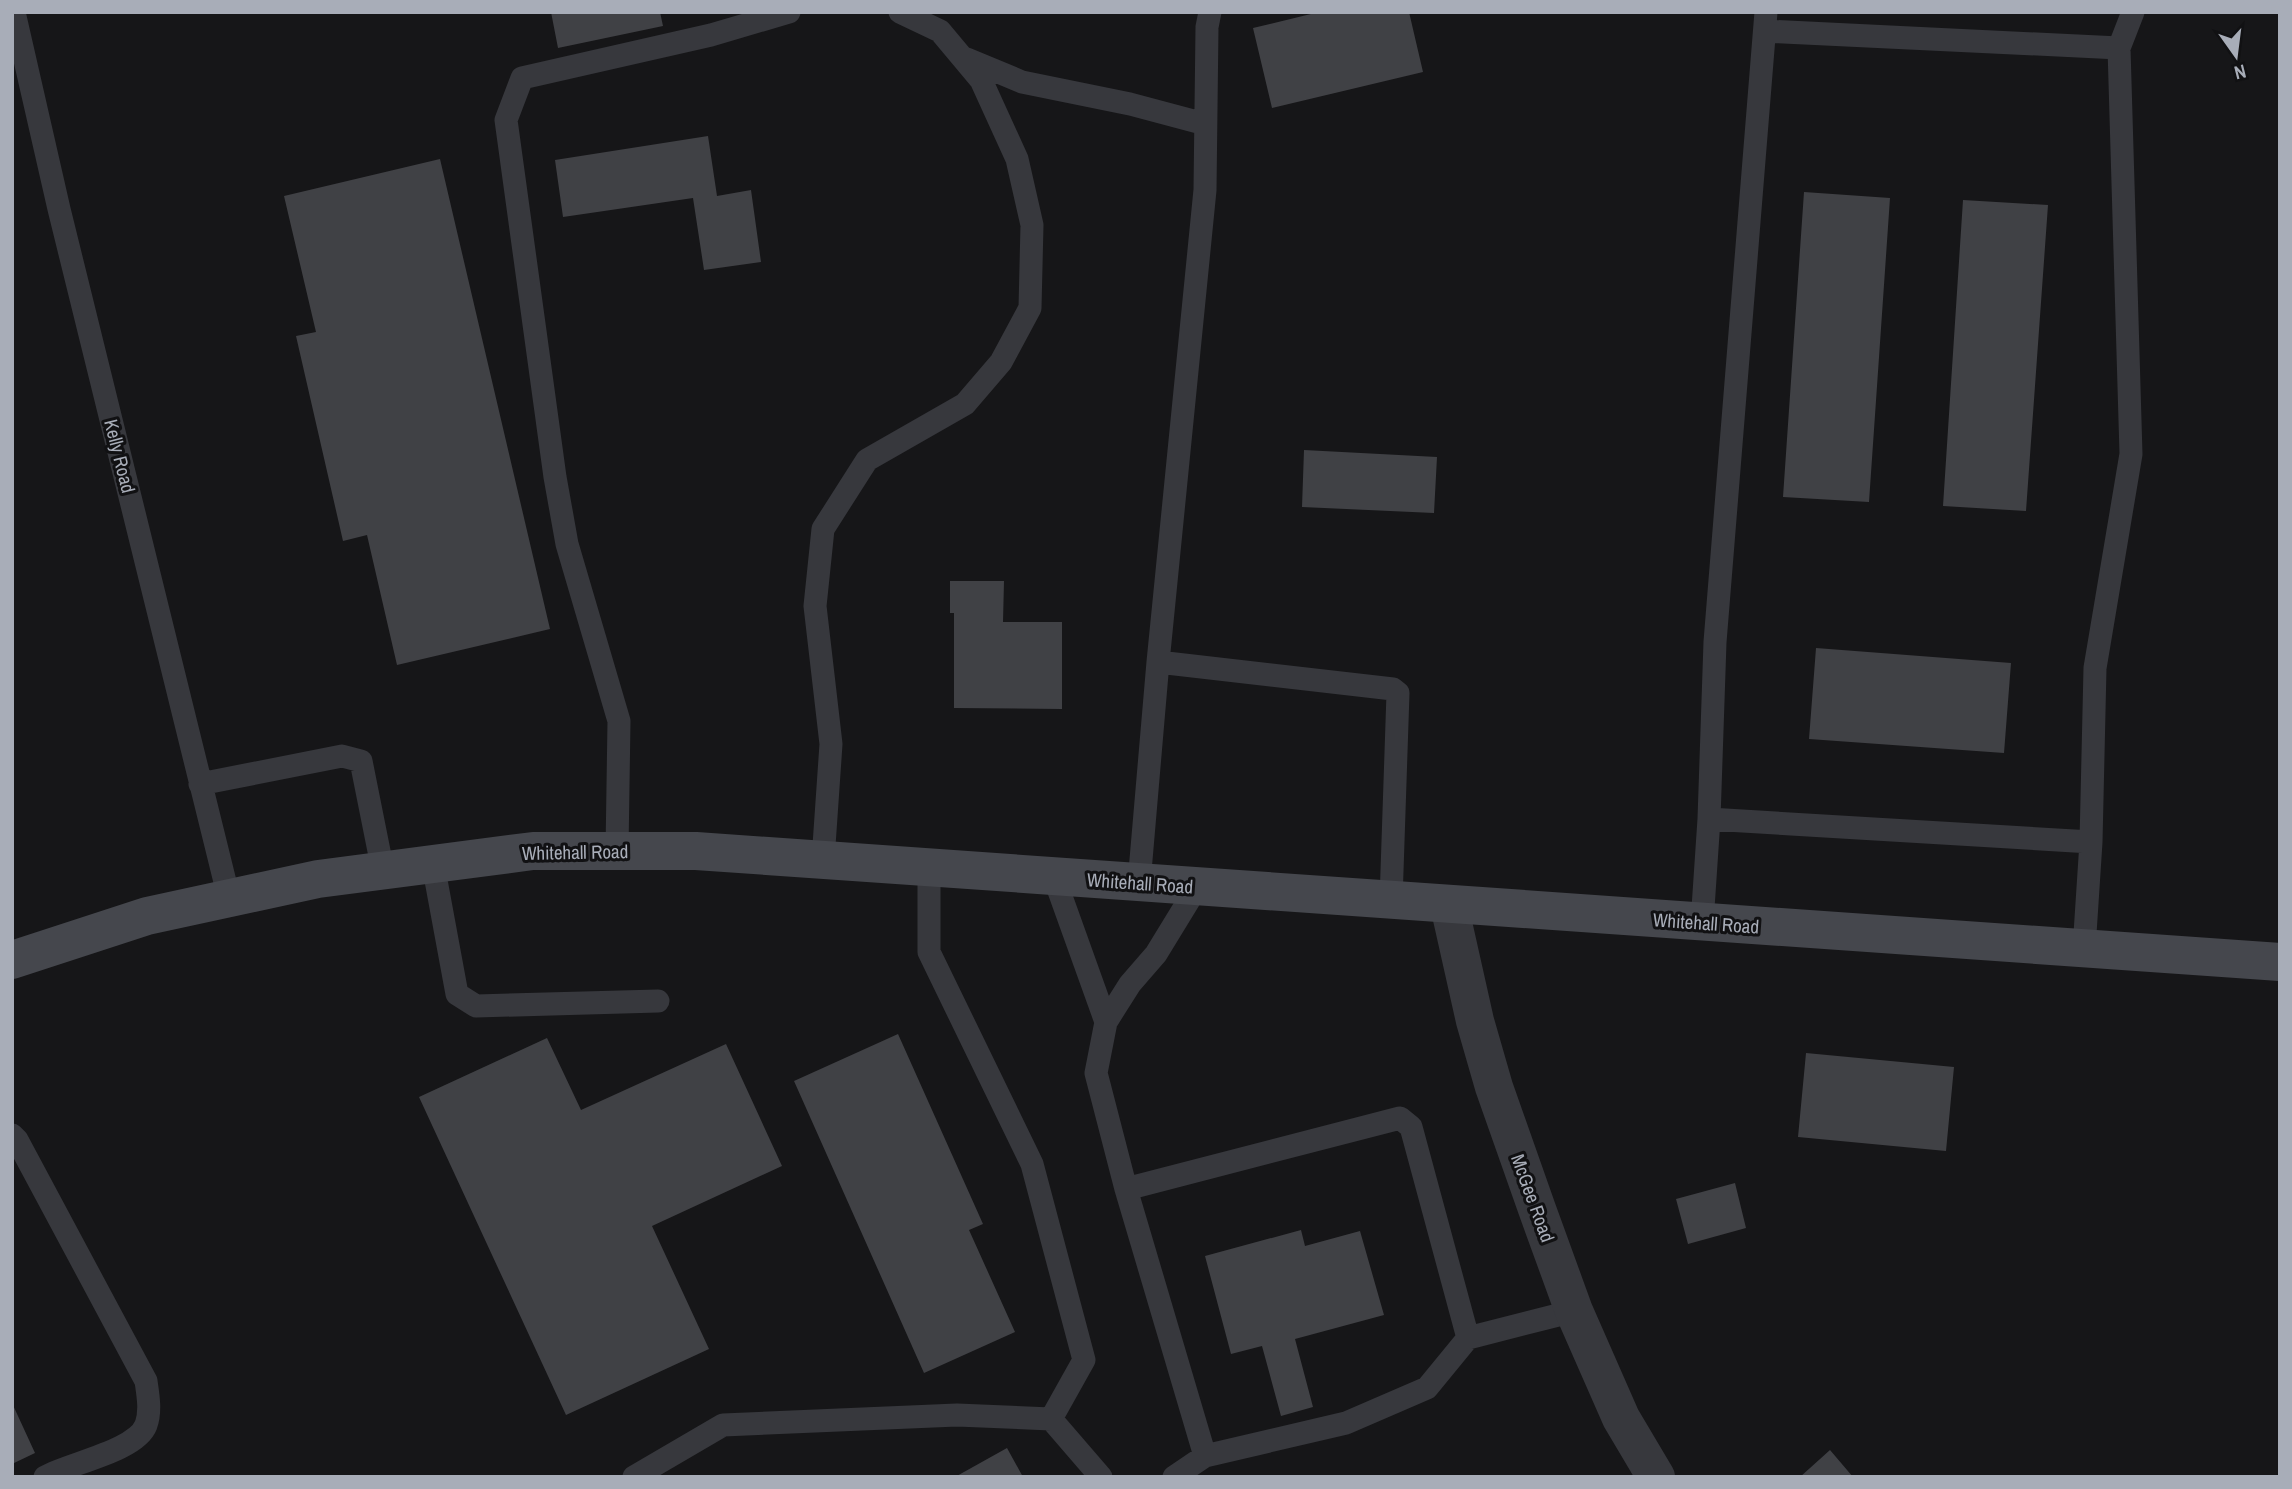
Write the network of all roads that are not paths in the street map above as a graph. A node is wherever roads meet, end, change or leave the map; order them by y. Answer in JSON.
{"nodes":[{"id":1,"x":14,"y":12,"type":"edge"},
{"id":2,"x":789,"y":12,"type":"edge"},
{"id":3,"x":900,"y":12,"type":"edge"},
{"id":4,"x":1210,"y":12,"type":"edge"},
{"id":5,"x":2133,"y":12,"type":"edge"},
{"id":6,"x":1765,"y":22,"type":"edge"},
{"id":7,"x":2119,"y":48,"type":"junction"},
{"id":8,"x":961,"y":57,"type":"junction"},
{"id":9,"x":1205,"y":124,"type":"junction"},
{"id":10,"x":1158,"y":662,"type":"junction"},
{"id":11,"x":200,"y":783,"type":"junction"},
{"id":12,"x":1709,"y":819,"type":"junction"},
{"id":13,"x":2091,"y":842,"type":"junction"},
{"id":14,"x":617,"y":851,"type":"junction"},
{"id":15,"x":823,"y":860,"type":"junction"},
{"id":16,"x":433,"y":864,"type":"junction"},
{"id":17,"x":929,"y":868,"type":"junction"},
{"id":18,"x":383,"y":871,"type":"junction"},
{"id":19,"x":1054,"y":877,"type":"junction"},
{"id":20,"x":1139,"y":883,"type":"junction"},
{"id":21,"x":1197,"y":887,"type":"junction"},
{"id":22,"x":229,"y":898,"type":"junction"},
{"id":23,"x":1391,"y":901,"type":"junction"},
{"id":24,"x":1449,"y":905,"type":"junction"},
{"id":25,"x":1702,"y":923,"type":"junction"},
{"id":26,"x":2084,"y":949,"type":"junction"},
{"id":27,"x":12,"y":960,"type":"edge"},
{"id":28,"x":2280,"y":962,"type":"edge"},
{"id":29,"x":658,"y":1001,"type":"dead end"},
{"id":30,"x":1106,"y":1022,"type":"junction"},
{"id":31,"x":12,"y":1135,"type":"edge"},
{"id":32,"x":1126,"y":1189,"type":"junction"},
{"id":33,"x":1574,"y":1311,"type":"junction"},
{"id":34,"x":1468,"y":1338,"type":"junction"},
{"id":35,"x":1051,"y":1419,"type":"junction"},
{"id":36,"x":1205,"y":1456,"type":"junction"},
{"id":37,"x":45,"y":1477,"type":"edge"},
{"id":38,"x":634,"y":1477,"type":"edge"},
{"id":39,"x":1101,"y":1477,"type":"edge"},
{"id":40,"x":1174,"y":1477,"type":"edge"},
{"id":41,"x":1656,"y":1477,"type":"edge"}],
"edges":[{"from":1,"to":11,"type":"lane","name":"Kelly Road"},
{"from":2,"to":14,"type":"lane"},
{"from":3,"to":8,"type":"lane"},
{"from":4,"to":9,"type":"lane"},
{"from":5,"to":7,"type":"lane"},
{"from":6,"to":7,"type":"lane"},
{"from":6,"to":12,"type":"lane"},
{"from":7,"to":13,"type":"lane"},
{"from":8,"to":9,"type":"lane"},
{"from":8,"to":15,"type":"lane"},
{"from":9,"to":10,"type":"lane"},
{"from":10,"to":20,"type":"lane"},
{"from":10,"to":23,"type":"lane"},
{"from":11,"to":18,"type":"lane"},
{"from":11,"to":22,"type":"lane","name":"Kelly Road"},
{"from":12,"to":13,"type":"lane"},
{"from":12,"to":25,"type":"lane"},
{"from":13,"to":26,"type":"lane"},
{"from":14,"to":15,"type":"main road","name":"Whitehall Road"},
{"from":14,"to":16,"type":"main road","name":"Whitehall Road"},
{"from":15,"to":17,"type":"main road","name":"Whitehall Road"},
{"from":16,"to":18,"type":"main road","name":"Whitehall Road"},
{"from":16,"to":29,"type":"lane"},
{"from":17,"to":19,"type":"main road","name":"Whitehall Road"},
{"from":17,"to":35,"type":"lane"},
{"from":18,"to":22,"type":"main road","name":"Whitehall Road"},
{"from":19,"to":20,"type":"main road","name":"Whitehall Road"},
{"from":19,"to":30,"type":"lane"},
{"from":20,"to":21,"type":"main road","name":"Whitehall Road"},
{"from":21,"to":23,"type":"main road","name":"Whitehall Road"},
{"from":21,"to":30,"type":"lane"},
{"from":22,"to":27,"type":"main road","name":"Whitehall Road"},
{"from":23,"to":24,"type":"main road","name":"Whitehall Road"},
{"from":24,"to":25,"type":"main road","name":"Whitehall Road"},
{"from":24,"to":33,"type":"street","name":"McGee Road"},
{"from":25,"to":26,"type":"main road","name":"Whitehall Road"},
{"from":26,"to":28,"type":"main road","name":"Whitehall Road"},
{"from":30,"to":32,"type":"lane"},
{"from":31,"to":37,"type":"lane"},
{"from":32,"to":34,"type":"lane"},
{"from":32,"to":36,"type":"lane"},
{"from":33,"to":34,"type":"lane"},
{"from":33,"to":41,"type":"street","name":"McGee Road"},
{"from":34,"to":36,"type":"lane"},
{"from":35,"to":38,"type":"lane"},
{"from":35,"to":39,"type":"lane"},
{"from":36,"to":40,"type":"lane"}]}
